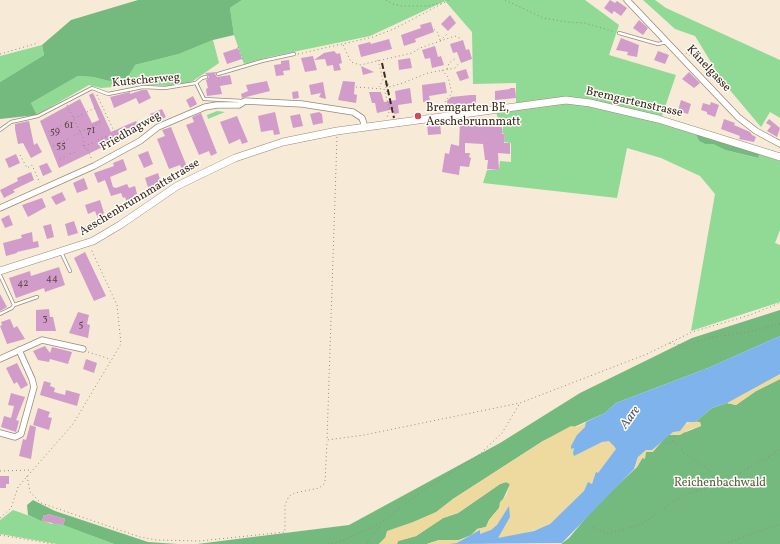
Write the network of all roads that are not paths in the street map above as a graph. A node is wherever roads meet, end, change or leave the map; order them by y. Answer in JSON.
{"nodes":[{"id":1,"x":627,"y":0,"type":"edge"},
{"id":2,"x":619,"y":33,"type":"road end"},
{"id":3,"x":667,"y":42,"type":"junction"},
{"id":4,"x":294,"y":54,"type":"road end"},
{"id":5,"x":218,"y":74,"type":"dead end"},
{"id":6,"x":206,"y":77,"type":"dead end"},
{"id":7,"x":196,"y":83,"type":"junction"},
{"id":8,"x":245,"y":102,"type":"junction"},
{"id":9,"x":480,"y":111,"type":"joint"},
{"id":10,"x":365,"y":127,"type":"junction"},
{"id":11,"x":0,"y":130,"type":"edge"},
{"id":12,"x":780,"y":144,"type":"edge"},
{"id":13,"x":780,"y":157,"type":"edge"},
{"id":14,"x":0,"y":208,"type":"edge"},
{"id":15,"x":61,"y":252,"type":"junction"},
{"id":16,"x":0,"y":271,"type":"edge"},
{"id":17,"x":70,"y":271,"type":"dead end"},
{"id":18,"x":0,"y":274,"type":"edge"},
{"id":19,"x":37,"y":297,"type":"dead end"},
{"id":20,"x":14,"y":305,"type":"junction"},
{"id":21,"x":0,"y":314,"type":"edge"},
{"id":22,"x":83,"y":349,"type":"road end"},
{"id":23,"x":18,"y":350,"type":"junction"},
{"id":24,"x":0,"y":359,"type":"edge"},
{"id":25,"x":0,"y":433,"type":"edge"}],
"edges":[{"from":1,"to":3,"type":"street","name":"Känelgasse"},
{"from":2,"to":3,"type":"lane"},
{"from":3,"to":12,"type":"street","name":"Känelgasse"},
{"from":4,"to":5,"type":"lane"},
{"from":6,"to":7,"type":"lane"},
{"from":7,"to":8,"type":"lane","name":"Kutscherweg"},
{"from":7,"to":11,"type":"lane","name":"Kutscherweg"},
{"from":8,"to":10,"type":"street","name":"Friedhagweg"},
{"from":8,"to":14,"type":"street","name":"Friedhagweg"},
{"from":9,"to":10,"type":"street","name":"Aeschenbrunnmattstrasse"},
{"from":9,"to":13,"type":"street","name":"Bremgartenstrasse"},
{"from":10,"to":15,"type":"street","name":"Aeschenbrunnmattstrasse"},
{"from":15,"to":16,"type":"street","name":"Aeschenbrunnmattstrasse"},
{"from":15,"to":17,"type":"lane"},
{"from":18,"to":20,"type":"lane"},
{"from":19,"to":20,"type":"lane"},
{"from":20,"to":21,"type":"lane"},
{"from":22,"to":23,"type":"street"},
{"from":23,"to":24,"type":"street"},
{"from":23,"to":25,"type":"street"}]}
